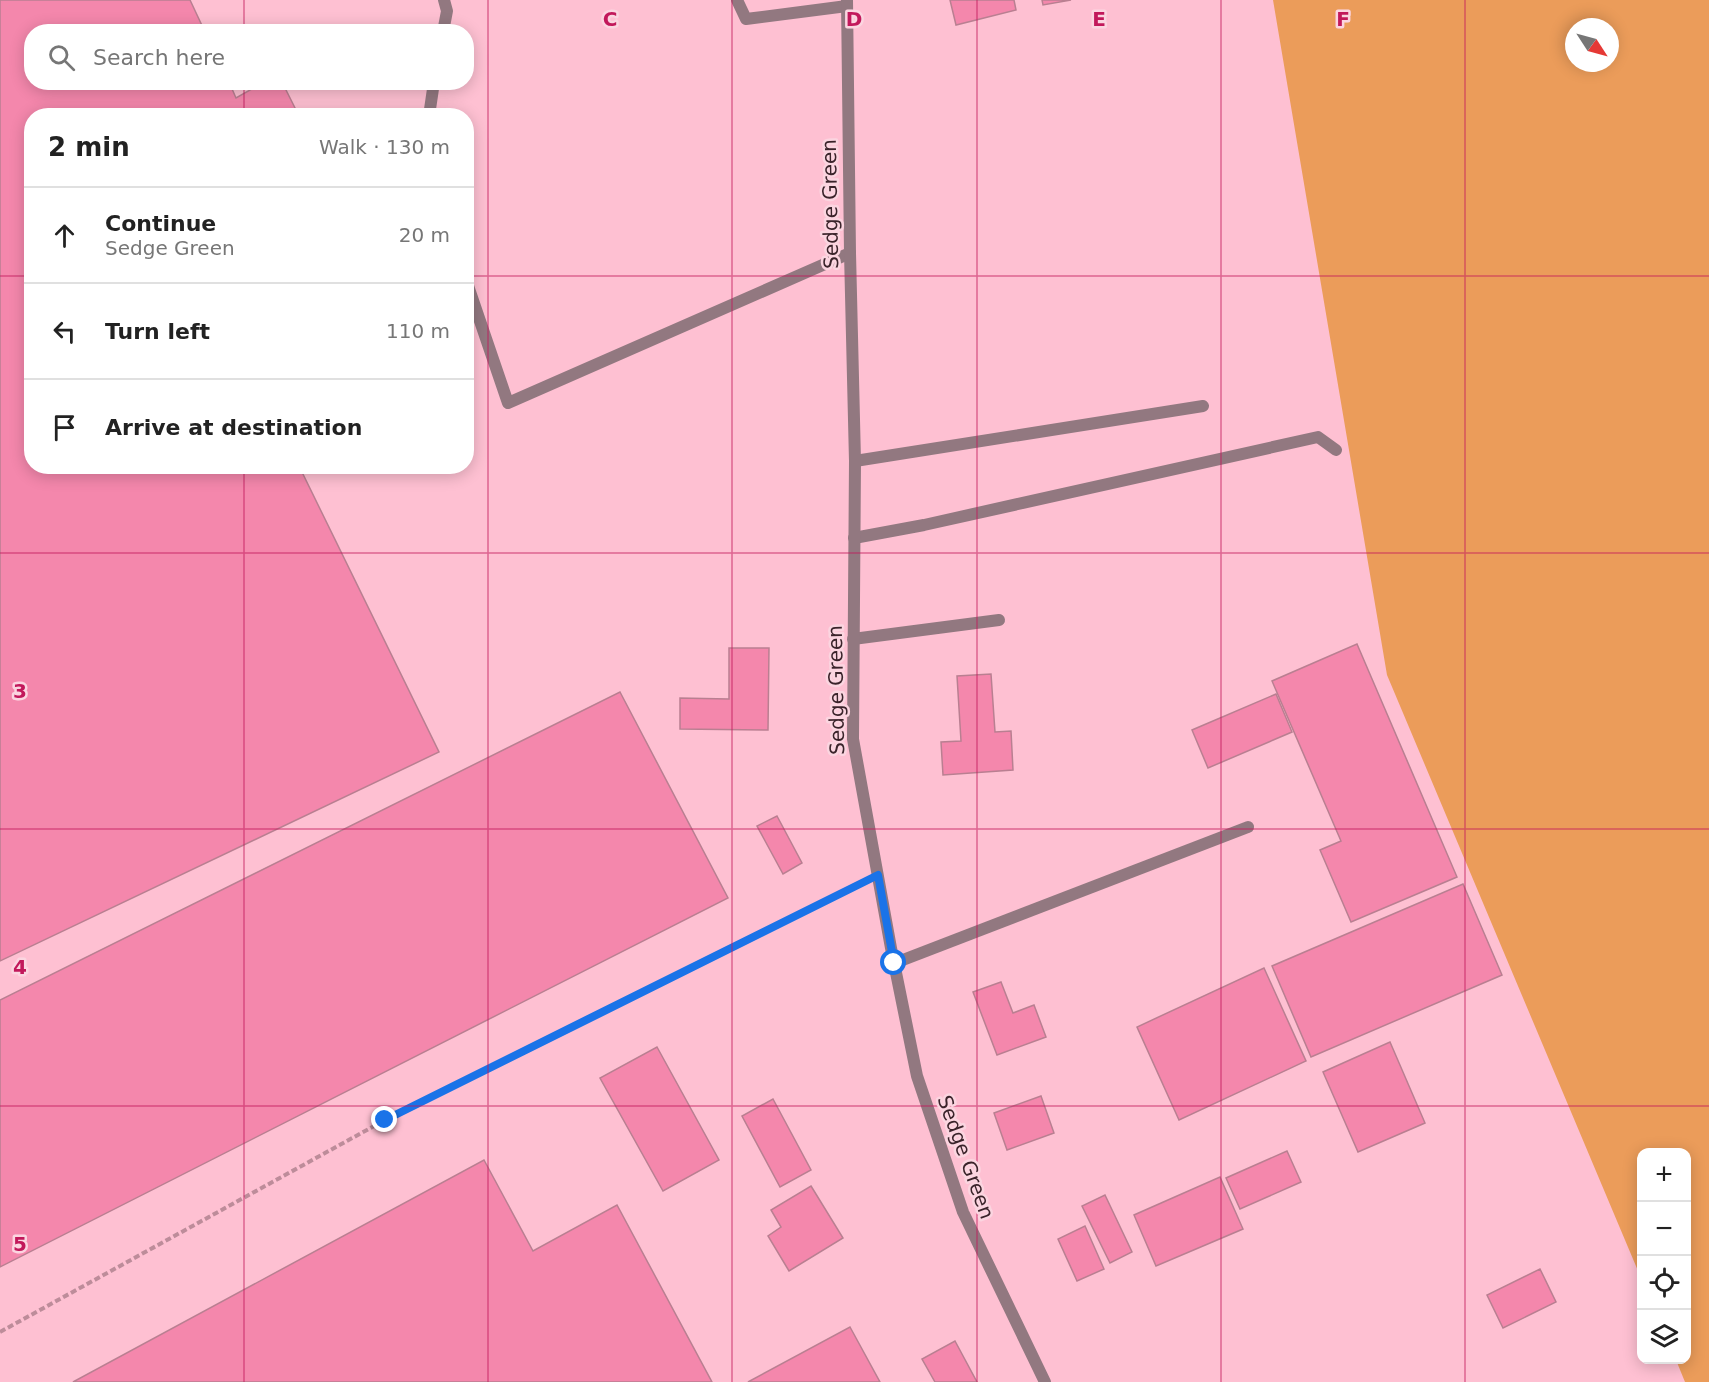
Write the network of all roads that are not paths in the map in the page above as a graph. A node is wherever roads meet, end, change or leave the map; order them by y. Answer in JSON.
{"nodes":[{"id":1,"x":444,"y":0,"type":"edge"},
{"id":2,"x":737,"y":0,"type":"edge"},
{"id":3,"x":847,"y":3,"type":"edge"},
{"id":4,"x":445,"y":24,"type":"edge"},
{"id":5,"x":433,"y":90,"type":"edge"},
{"id":6,"x":430,"y":108,"type":"edge"},
{"id":7,"x":850,"y":253,"type":"junction"},
{"id":8,"x":474,"y":303,"type":"edge"},
{"id":9,"x":1203,"y":406,"type":"dead end"},
{"id":10,"x":1336,"y":450,"type":"dead end"},
{"id":11,"x":855,"y":461,"type":"junction"},
{"id":12,"x":854,"y":538,"type":"junction"},
{"id":13,"x":999,"y":620,"type":"dead end"},
{"id":14,"x":853,"y":639,"type":"junction"},
{"id":15,"x":1248,"y":827,"type":"dead end"},
{"id":16,"x":894,"y":963,"type":"junction"},
{"id":17,"x":1046,"y":1382,"type":"edge"}],
"edges":[{"from":1,"to":4,"type":"street"},
{"from":2,"to":3,"type":"street"},
{"from":3,"to":7,"type":"street","name":"Sedge Green"},
{"from":5,"to":6,"type":"street"},
{"from":7,"to":8,"type":"street"},
{"from":7,"to":11,"type":"street","name":"Sedge Green"},
{"from":9,"to":11,"type":"street"},
{"from":10,"to":12,"type":"street"},
{"from":11,"to":12,"type":"street","name":"Sedge Green"},
{"from":12,"to":14,"type":"street","name":"Sedge Green"},
{"from":13,"to":14,"type":"street"},
{"from":14,"to":16,"type":"street","name":"Sedge Green"},
{"from":15,"to":16,"type":"street"},
{"from":16,"to":17,"type":"street","name":"Sedge Green"}]}
